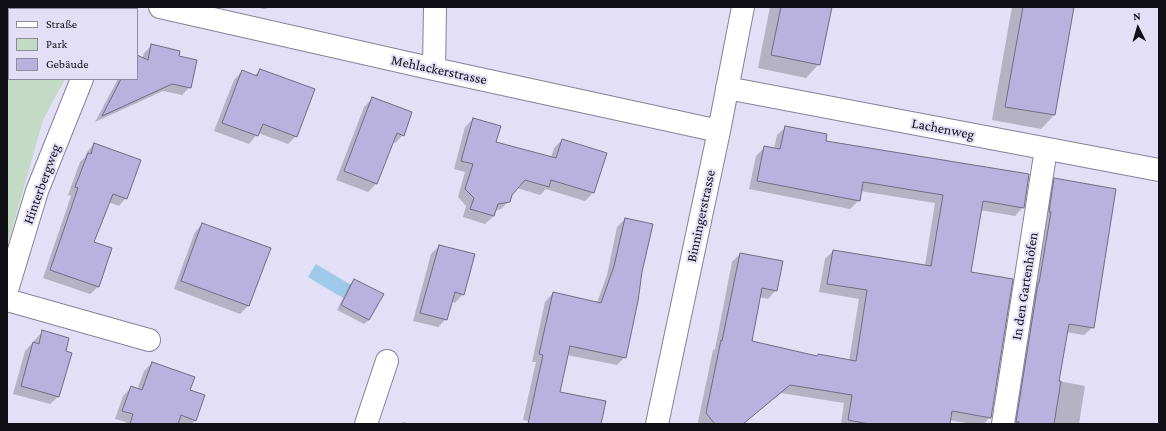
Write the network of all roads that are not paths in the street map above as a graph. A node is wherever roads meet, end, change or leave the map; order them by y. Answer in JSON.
{"nodes":[{"id":1,"x":160,"y":7,"type":"edge"},
{"id":2,"x":435,"y":7,"type":"edge"},
{"id":3,"x":743,"y":7,"type":"edge"},
{"id":4,"x":434,"y":69,"type":"junction"},
{"id":5,"x":82,"y":80,"type":"edge"},
{"id":6,"x":727,"y":88,"type":"junction"},
{"id":7,"x":719,"y":131,"type":"junction"},
{"id":8,"x":1046,"y":149,"type":"junction"},
{"id":9,"x":1159,"y":170,"type":"edge"},
{"id":10,"x":7,"y":290,"type":"edge"},
{"id":11,"x":7,"y":300,"type":"edge"},
{"id":12,"x":149,"y":340,"type":"dead end"},
{"id":13,"x":387,"y":361,"type":"dead end"},
{"id":14,"x":366,"y":424,"type":"edge"},
{"id":15,"x":657,"y":424,"type":"edge"},
{"id":16,"x":1003,"y":424,"type":"edge"}],
"edges":[{"from":1,"to":4,"type":"street","name":"Mehlackerstrasse"},
{"from":2,"to":4,"type":"street"},
{"from":3,"to":6,"type":"street","name":"Binningerstrasse"},
{"from":4,"to":7,"type":"street","name":"Mehlackerstrasse"},
{"from":5,"to":10,"type":"street","name":"Hinterbergweg"},
{"from":6,"to":7,"type":"street","name":"Binningerstrasse"},
{"from":6,"to":8,"type":"street","name":"Lachenweg"},
{"from":7,"to":15,"type":"street","name":"Binningerstrasse"},
{"from":8,"to":9,"type":"street","name":"Lachenweg"},
{"from":8,"to":16,"type":"street","name":"In den Gartenhöfen"},
{"from":11,"to":12,"type":"street"},
{"from":13,"to":14,"type":"street"}]}
